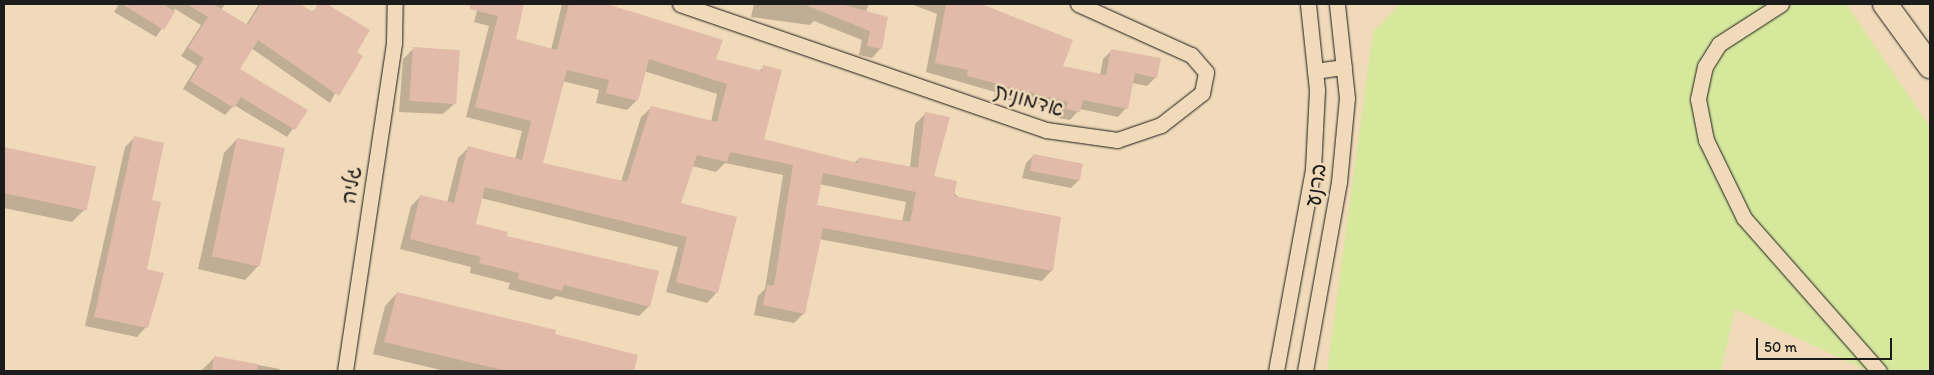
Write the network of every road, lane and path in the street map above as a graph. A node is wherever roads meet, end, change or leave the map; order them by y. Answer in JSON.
{"nodes":[{"id":1,"x":395,"y":4,"type":"edge"},
{"id":2,"x":680,"y":4,"type":"edge"},
{"id":3,"x":1078,"y":4,"type":"edge"},
{"id":4,"x":1308,"y":4,"type":"edge"},
{"id":5,"x":1337,"y":4,"type":"edge"},
{"id":6,"x":1780,"y":4,"type":"edge"},
{"id":7,"x":1874,"y":4,"type":"edge"},
{"id":8,"x":1890,"y":10,"type":"edge"},
{"id":9,"x":1344,"y":66,"type":"junction"},
{"id":10,"x":1930,"y":66,"type":"edge"},
{"id":11,"x":1315,"y":71,"type":"junction"},
{"id":12,"x":345,"y":371,"type":"edge"},
{"id":13,"x":1276,"y":371,"type":"edge"},
{"id":14,"x":1305,"y":371,"type":"edge"},
{"id":15,"x":1878,"y":371,"type":"edge"}],
"edges":[{"from":1,"to":12,"type":"street","name":"גליה"},
{"from":2,"to":3,"type":"street","name":"אדמונית"},
{"from":4,"to":11,"type":"street","name":"ברנע"},
{"from":5,"to":9,"type":"street","name":"ברנע"},
{"from":6,"to":15,"type":"street"},
{"from":7,"to":8,"type":"street"},
{"from":8,"to":10,"type":"main road"},
{"from":9,"to":11,"type":"street"},
{"from":9,"to":14,"type":"street","name":"ברנע"},
{"from":11,"to":13,"type":"street","name":"ברנע"}]}
